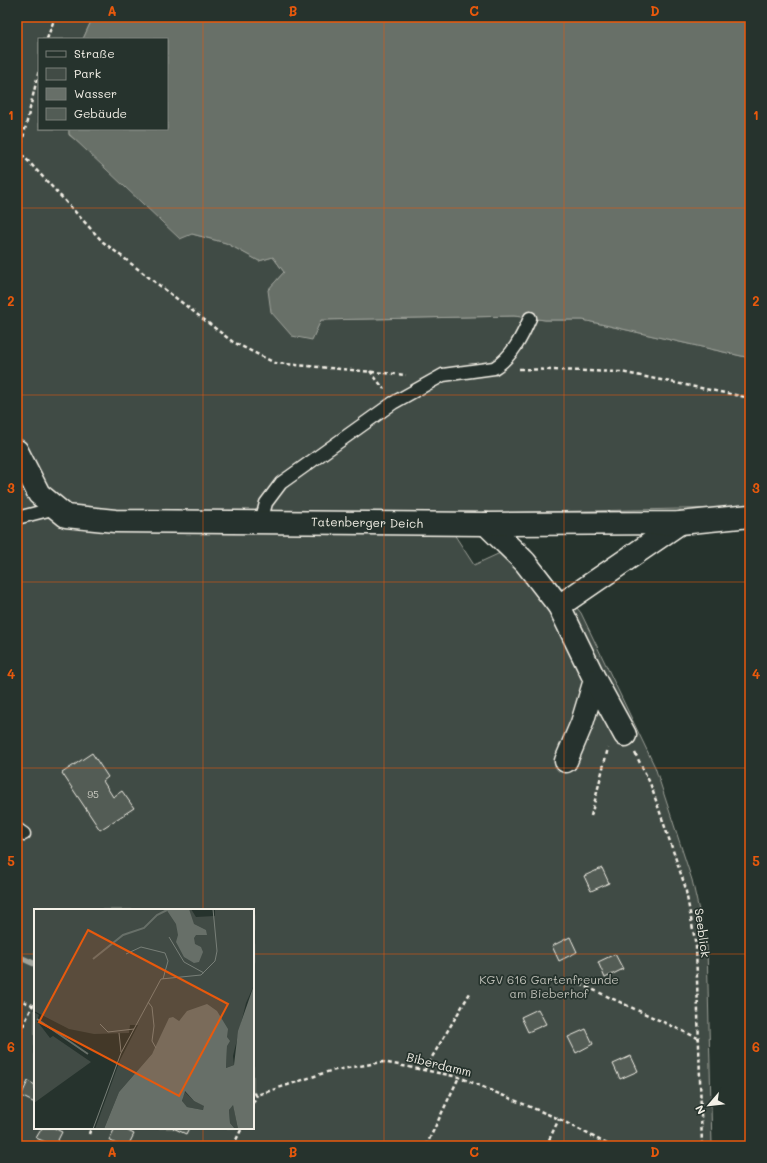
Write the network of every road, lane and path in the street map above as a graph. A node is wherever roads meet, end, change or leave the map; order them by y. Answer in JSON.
{"nodes":[{"id":1,"x":55,"y":17,"type":"edge"},
{"id":2,"x":47,"y":38,"type":"edge"},
{"id":3,"x":38,"y":74,"type":"edge"},
{"id":4,"x":18,"y":150,"type":"edge"},
{"id":5,"x":530,"y":318,"type":"dead end"},
{"id":6,"x":494,"y":368,"type":"junction"},
{"id":7,"x":369,"y":371,"type":"junction"},
{"id":8,"x":443,"y":375,"type":"junction"},
{"id":9,"x":750,"y":398,"type":"edge"},
{"id":10,"x":393,"y":403,"type":"junction"},
{"id":11,"x":17,"y":452,"type":"edge"},
{"id":12,"x":56,"y":508,"type":"junction"},
{"id":13,"x":750,"y":516,"type":"edge"},
{"id":14,"x":17,"y":518,"type":"edge"},
{"id":15,"x":261,"y":522,"type":"junction"},
{"id":16,"x":680,"y":523,"type":"junction"},
{"id":17,"x":486,"y":524,"type":"junction"},
{"id":18,"x":559,"y":606,"type":"junction"},
{"id":19,"x":595,"y":680,"type":"junction"},
{"id":20,"x":625,"y":734,"type":"joint"},
{"id":21,"x":608,"y":748,"type":"dead end"},
{"id":22,"x":566,"y":761,"type":"dead end"},
{"id":23,"x":591,"y":816,"type":"dead end"},
{"id":24,"x":574,"y":981,"type":"dead end"},
{"id":25,"x":470,"y":993,"type":"dead end"},
{"id":26,"x":17,"y":999,"type":"edge"},
{"id":27,"x":34,"y":1006,"type":"edge"},
{"id":28,"x":17,"y":1039,"type":"edge"},
{"id":29,"x":700,"y":1039,"type":"junction"},
{"id":30,"x":425,"y":1069,"type":"junction"},
{"id":31,"x":459,"y":1077,"type":"junction"},
{"id":32,"x":254,"y":1094,"type":"edge"},
{"id":33,"x":257,"y":1095,"type":"junction"},
{"id":34,"x":254,"y":1101,"type":"edge"},
{"id":35,"x":559,"y":1119,"type":"junction"},
{"id":36,"x":92,"y":1129,"type":"edge"},
{"id":37,"x":242,"y":1129,"type":"edge"},
{"id":38,"x":89,"y":1134,"type":"dead end"},
{"id":39,"x":233,"y":1146,"type":"edge"},
{"id":40,"x":426,"y":1146,"type":"edge"},
{"id":41,"x":546,"y":1146,"type":"edge"},
{"id":42,"x":611,"y":1146,"type":"edge"},
{"id":43,"x":702,"y":1146,"type":"edge"}],
"edges":[{"from":1,"to":2,"type":"path"},
{"from":3,"to":4,"type":"path"},
{"from":4,"to":7,"type":"path"},
{"from":5,"to":6,"type":"lane"},
{"from":6,"to":8,"type":"lane"},
{"from":6,"to":9,"type":"path"},
{"from":7,"to":8,"type":"path"},
{"from":7,"to":10,"type":"path"},
{"from":8,"to":10,"type":"lane"},
{"from":10,"to":15,"type":"lane"},
{"from":11,"to":12,"type":"street","name":"Tatenberger Deich"},
{"from":12,"to":14,"type":"lane"},
{"from":12,"to":15,"type":"street","name":"Tatenberger Deich"},
{"from":13,"to":16,"type":"street","name":"Tatenberger Deich"},
{"from":15,"to":17,"type":"street","name":"Tatenberger Deich"},
{"from":16,"to":17,"type":"street","name":"Tatenberger Deich"},
{"from":16,"to":18,"type":"street"},
{"from":17,"to":18,"type":"street"},
{"from":18,"to":19,"type":"street"},
{"from":19,"to":20,"type":"street"},
{"from":19,"to":22,"type":"street"},
{"from":20,"to":29,"type":"path","name":"Seeblick"},
{"from":21,"to":23,"type":"path"},
{"from":24,"to":29,"type":"path"},
{"from":25,"to":30,"type":"path"},
{"from":26,"to":27,"type":"path"},
{"from":27,"to":28,"type":"path"},
{"from":29,"to":43,"type":"path","name":"Seeblick"},
{"from":30,"to":31,"type":"path","name":"Biberdamm"},
{"from":30,"to":33,"type":"path","name":"Biberdamm"},
{"from":31,"to":35,"type":"path","name":"Biberdamm"},
{"from":31,"to":40,"type":"path"},
{"from":32,"to":33,"type":"path"},
{"from":33,"to":34,"type":"path"},
{"from":35,"to":41,"type":"path"},
{"from":35,"to":42,"type":"path","name":"Biberdamm"},
{"from":36,"to":38,"type":"path"},
{"from":37,"to":39,"type":"path"}]}
